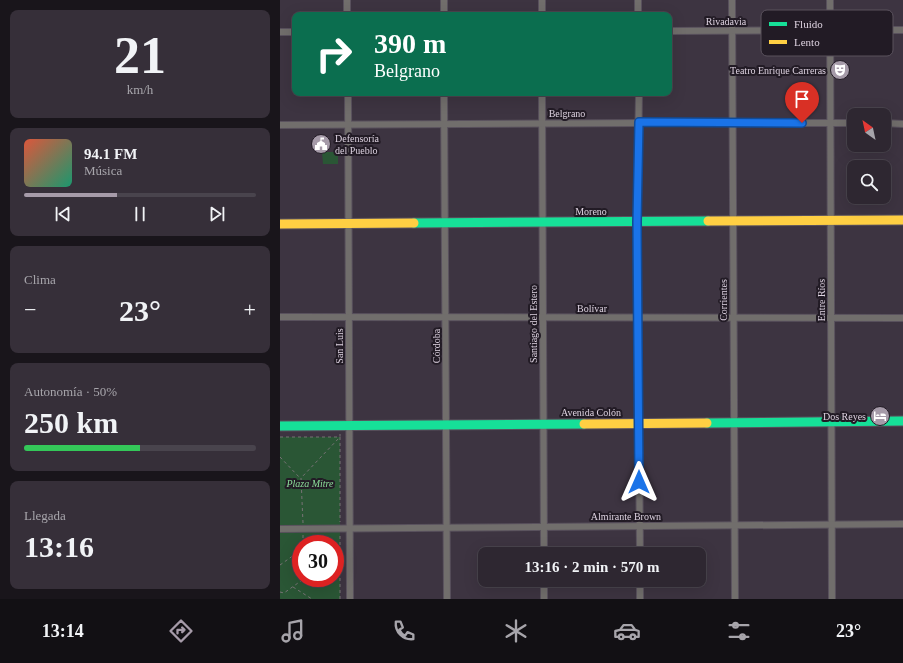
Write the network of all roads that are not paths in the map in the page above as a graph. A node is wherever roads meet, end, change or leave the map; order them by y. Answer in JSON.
{"nodes":[{"id":1,"x":347,"y":0,"type":"edge"},
{"id":2,"x":444,"y":0,"type":"edge"},
{"id":3,"x":542,"y":0,"type":"edge"},
{"id":4,"x":638,"y":0,"type":"edge"},
{"id":5,"x":732,"y":0,"type":"edge"},
{"id":6,"x":347,"y":12,"type":"edge"},
{"id":7,"x":444,"y":12,"type":"edge"},
{"id":8,"x":542,"y":12,"type":"edge"},
{"id":9,"x":638,"y":12,"type":"edge"},
{"id":10,"x":672,"y":31,"type":"edge"},
{"id":11,"x":732,"y":31,"type":"junction"},
{"id":12,"x":761,"y":31,"type":"edge"},
{"id":13,"x":280,"y":32,"type":"edge"},
{"id":14,"x":292,"y":32,"type":"edge"},
{"id":15,"x":830,"y":56,"type":"edge"},
{"id":16,"x":348,"y":96,"type":"edge"},
{"id":17,"x":444,"y":96,"type":"edge"},
{"id":18,"x":542,"y":96,"type":"edge"},
{"id":19,"x":639,"y":96,"type":"edge"},
{"id":20,"x":639,"y":122,"type":"junction"},
{"id":21,"x":542,"y":123,"type":"junction"},
{"id":22,"x":732,"y":123,"type":"junction"},
{"id":23,"x":830,"y":123,"type":"junction"},
{"id":24,"x":847,"y":123,"type":"edge"},
{"id":25,"x":891,"y":123,"type":"edge"},
{"id":26,"x":348,"y":124,"type":"junction"},
{"id":27,"x":444,"y":124,"type":"junction"},
{"id":28,"x":903,"y":124,"type":"edge"},
{"id":29,"x":280,"y":125,"type":"edge"},
{"id":30,"x":831,"y":220,"type":"junction"},
{"id":31,"x":903,"y":220,"type":"edge"},
{"id":32,"x":732,"y":221,"type":"junction"},
{"id":33,"x":543,"y":222,"type":"junction"},
{"id":34,"x":637,"y":222,"type":"junction"},
{"id":35,"x":446,"y":223,"type":"junction"},
{"id":36,"x":280,"y":224,"type":"edge"},
{"id":37,"x":349,"y":224,"type":"junction"},
{"id":38,"x":280,"y":317,"type":"edge"},
{"id":39,"x":349,"y":317,"type":"junction"},
{"id":40,"x":446,"y":317,"type":"junction"},
{"id":41,"x":543,"y":318,"type":"junction"},
{"id":42,"x":638,"y":318,"type":"junction"},
{"id":43,"x":733,"y":318,"type":"junction"},
{"id":44,"x":831,"y":318,"type":"junction"},
{"id":45,"x":903,"y":318,"type":"edge"},
{"id":46,"x":832,"y":421,"type":"junction"},
{"id":47,"x":903,"y":421,"type":"edge"},
{"id":48,"x":734,"y":422,"type":"junction"},
{"id":49,"x":639,"y":423,"type":"junction"},
{"id":50,"x":544,"y":424,"type":"junction"},
{"id":51,"x":350,"y":425,"type":"junction"},
{"id":52,"x":446,"y":425,"type":"junction"},
{"id":53,"x":280,"y":426,"type":"edge"},
{"id":54,"x":903,"y":524,"type":"edge"},
{"id":55,"x":832,"y":525,"type":"junction"},
{"id":56,"x":640,"y":526,"type":"junction"},
{"id":57,"x":734,"y":526,"type":"junction"},
{"id":58,"x":544,"y":527,"type":"junction"},
{"id":59,"x":447,"y":528,"type":"junction"},
{"id":60,"x":280,"y":529,"type":"edge"},
{"id":61,"x":350,"y":529,"type":"junction"},
{"id":62,"x":544,"y":547,"type":"edge"},
{"id":63,"x":640,"y":547,"type":"edge"},
{"id":64,"x":544,"y":587,"type":"edge"},
{"id":65,"x":640,"y":587,"type":"edge"},
{"id":66,"x":350,"y":599,"type":"edge"},
{"id":67,"x":447,"y":599,"type":"edge"},
{"id":68,"x":544,"y":599,"type":"edge"},
{"id":69,"x":640,"y":599,"type":"edge"},
{"id":70,"x":735,"y":599,"type":"edge"},
{"id":71,"x":832,"y":599,"type":"edge"}],
"edges":[{"from":1,"to":6,"type":"street"},
{"from":2,"to":7,"type":"street"},
{"from":3,"to":8,"type":"street"},
{"from":4,"to":9,"type":"street"},
{"from":5,"to":11,"type":"street","name":"Corrientes"},
{"from":10,"to":11,"type":"street","name":"Rivadavia"},
{"from":11,"to":12,"type":"street","name":"Rivadavia"},
{"from":11,"to":22,"type":"street","name":"Corrientes"},
{"from":13,"to":14,"type":"street"},
{"from":15,"to":23,"type":"street","name":"Entre Ríos"},
{"from":16,"to":26,"type":"street","name":"San Luis"},
{"from":17,"to":27,"type":"street","name":"Córdoba"},
{"from":18,"to":21,"type":"street","name":"Santiago del Estero"},
{"from":19,"to":20,"type":"street"},
{"from":20,"to":21,"type":"street","name":"Belgrano"},
{"from":20,"to":22,"type":"street","name":"Belgrano"},
{"from":20,"to":34,"type":"street"},
{"from":21,"to":27,"type":"street","name":"Belgrano"},
{"from":21,"to":33,"type":"street","name":"Santiago del Estero"},
{"from":22,"to":23,"type":"street","name":"Belgrano"},
{"from":22,"to":32,"type":"street","name":"Corrientes"},
{"from":23,"to":24,"type":"street","name":"Belgrano"},
{"from":23,"to":30,"type":"street","name":"Entre Ríos"},
{"from":25,"to":28,"type":"street"},
{"from":26,"to":27,"type":"street","name":"Belgrano"},
{"from":26,"to":29,"type":"street","name":"Belgrano"},
{"from":26,"to":37,"type":"street","name":"San Luis"},
{"from":27,"to":35,"type":"street","name":"Córdoba"},
{"from":30,"to":31,"type":"main road","name":"Moreno"},
{"from":30,"to":32,"type":"main road","name":"Moreno"},
{"from":30,"to":44,"type":"street","name":"Entre Ríos"},
{"from":32,"to":34,"type":"main road","name":"Moreno"},
{"from":32,"to":43,"type":"street","name":"Corrientes"},
{"from":33,"to":34,"type":"main road","name":"Moreno"},
{"from":33,"to":35,"type":"main road","name":"Moreno"},
{"from":33,"to":41,"type":"street","name":"Santiago del Estero"},
{"from":34,"to":42,"type":"street"},
{"from":35,"to":37,"type":"main road","name":"Moreno"},
{"from":35,"to":40,"type":"street","name":"Córdoba"},
{"from":36,"to":37,"type":"main road","name":"Moreno"},
{"from":37,"to":39,"type":"street","name":"San Luis"},
{"from":38,"to":39,"type":"street","name":"Bolívar"},
{"from":39,"to":40,"type":"street","name":"Bolívar"},
{"from":39,"to":51,"type":"street","name":"San Luis"},
{"from":40,"to":41,"type":"street","name":"Bolívar"},
{"from":40,"to":52,"type":"street","name":"Córdoba"},
{"from":41,"to":42,"type":"street","name":"Bolívar"},
{"from":41,"to":50,"type":"street","name":"Santiago del Estero"},
{"from":42,"to":43,"type":"street","name":"Bolívar"},
{"from":42,"to":49,"type":"street"},
{"from":43,"to":44,"type":"street","name":"Bolívar"},
{"from":43,"to":48,"type":"street","name":"Corrientes"},
{"from":44,"to":45,"type":"street","name":"Bolívar"},
{"from":44,"to":46,"type":"street","name":"Entre Ríos"},
{"from":46,"to":47,"type":"main road","name":"Avenida Colón"},
{"from":46,"to":48,"type":"main road","name":"Avenida Colón"},
{"from":46,"to":55,"type":"street","name":"Entre Ríos"},
{"from":48,"to":49,"type":"main road","name":"Avenida Colón"},
{"from":48,"to":57,"type":"street","name":"Corrientes"},
{"from":49,"to":50,"type":"main road","name":"Avenida Colón"},
{"from":49,"to":56,"type":"street"},
{"from":50,"to":52,"type":"main road","name":"Avenida Colón"},
{"from":50,"to":58,"type":"street","name":"Santiago del Estero"},
{"from":51,"to":52,"type":"main road","name":"Avenida Colón"},
{"from":51,"to":53,"type":"main road","name":"Avenida Colón"},
{"from":51,"to":61,"type":"street","name":"San Luis"},
{"from":52,"to":59,"type":"street","name":"Córdoba"},
{"from":54,"to":55,"type":"street","name":"Almirante Brown"},
{"from":55,"to":57,"type":"street","name":"Almirante Brown"},
{"from":55,"to":71,"type":"street","name":"Entre Ríos"},
{"from":56,"to":57,"type":"street","name":"Almirante Brown"},
{"from":56,"to":58,"type":"street","name":"Almirante Brown"},
{"from":56,"to":63,"type":"street"},
{"from":57,"to":70,"type":"street","name":"Corrientes"},
{"from":58,"to":59,"type":"street","name":"Almirante Brown"},
{"from":58,"to":62,"type":"street","name":"Santiago del Estero"},
{"from":59,"to":61,"type":"street","name":"Almirante Brown"},
{"from":59,"to":67,"type":"street","name":"Córdoba"},
{"from":60,"to":61,"type":"street","name":"Almirante Brown"},
{"from":61,"to":66,"type":"street","name":"San Luis"},
{"from":64,"to":68,"type":"street"},
{"from":65,"to":69,"type":"street"}]}
